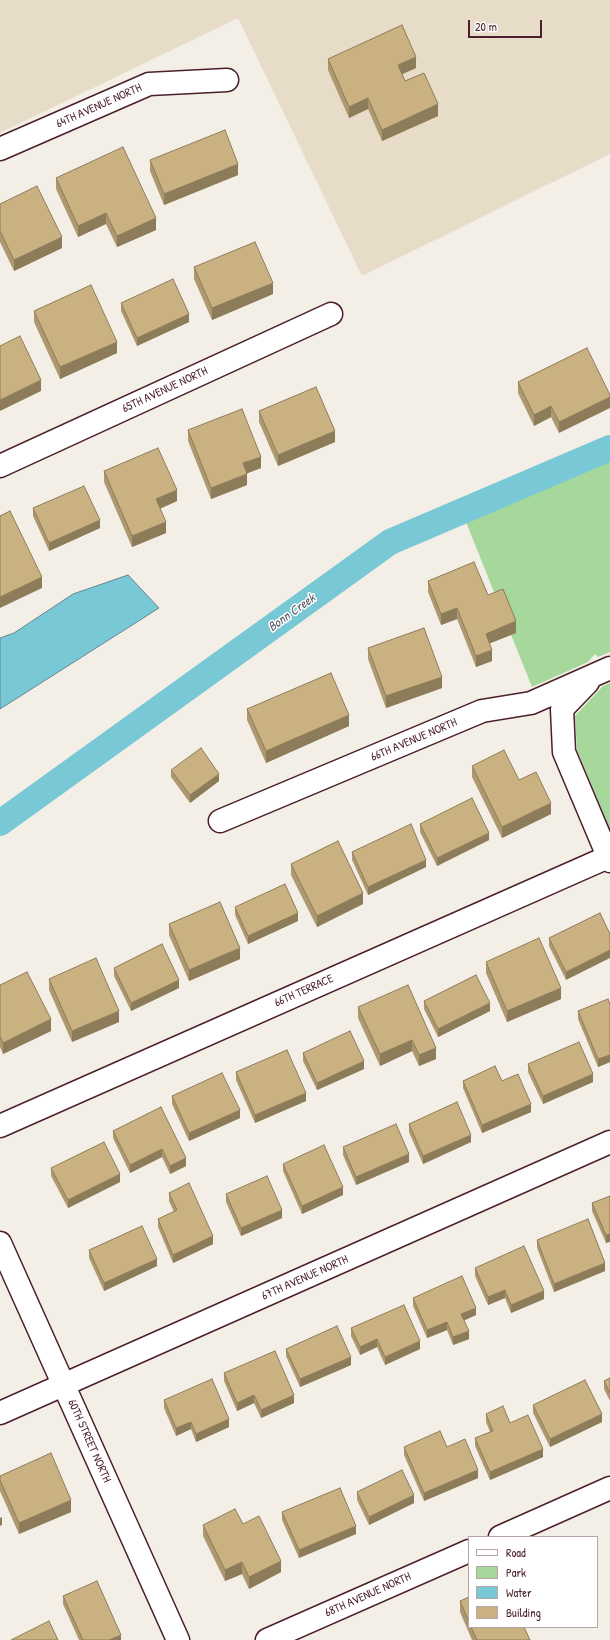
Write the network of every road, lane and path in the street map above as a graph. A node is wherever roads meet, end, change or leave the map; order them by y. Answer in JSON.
{"nodes":[{"id":1,"x":227,"y":80,"type":"dead end"},
{"id":2,"x":0,"y":149,"type":"edge"},
{"id":3,"x":331,"y":314,"type":"dead end"},
{"id":4,"x":0,"y":466,"type":"edge"},
{"id":5,"x":603,"y":671,"type":"edge"},
{"id":6,"x":220,"y":821,"type":"dead end"},
{"id":7,"x":609,"y":859,"type":"edge"},
{"id":8,"x":0,"y":1126,"type":"edge"},
{"id":9,"x":610,"y":1142,"type":"edge"},
{"id":10,"x":0,"y":1243,"type":"edge"},
{"id":11,"x":64,"y":1385,"type":"junction"},
{"id":12,"x":0,"y":1413,"type":"edge"},
{"id":13,"x":610,"y":1488,"type":"edge"},
{"id":14,"x":502,"y":1536,"type":"edge"},
{"id":15,"x":468,"y":1551,"type":"edge"},
{"id":16,"x":178,"y":1640,"type":"edge"},
{"id":17,"x":267,"y":1640,"type":"edge"}],
"edges":[{"from":1,"to":2,"type":"street","name":"64TH AVENUE NORTH"},
{"from":3,"to":4,"type":"street","name":"65TH AVENUE NORTH"},
{"from":5,"to":6,"type":"street","name":"66TH AVENUE NORTH"},
{"from":5,"to":7,"type":"street"},
{"from":7,"to":8,"type":"street","name":"66TH TERRACE"},
{"from":9,"to":11,"type":"street","name":"67TH AVENUE NORTH"},
{"from":10,"to":11,"type":"street","name":"60TH STREET NORTH"},
{"from":11,"to":12,"type":"street","name":"67TH AVENUE NORTH"},
{"from":11,"to":16,"type":"street","name":"60TH STREET NORTH"},
{"from":13,"to":14,"type":"street"},
{"from":15,"to":17,"type":"street","name":"68TH AVENUE NORTH"}]}
